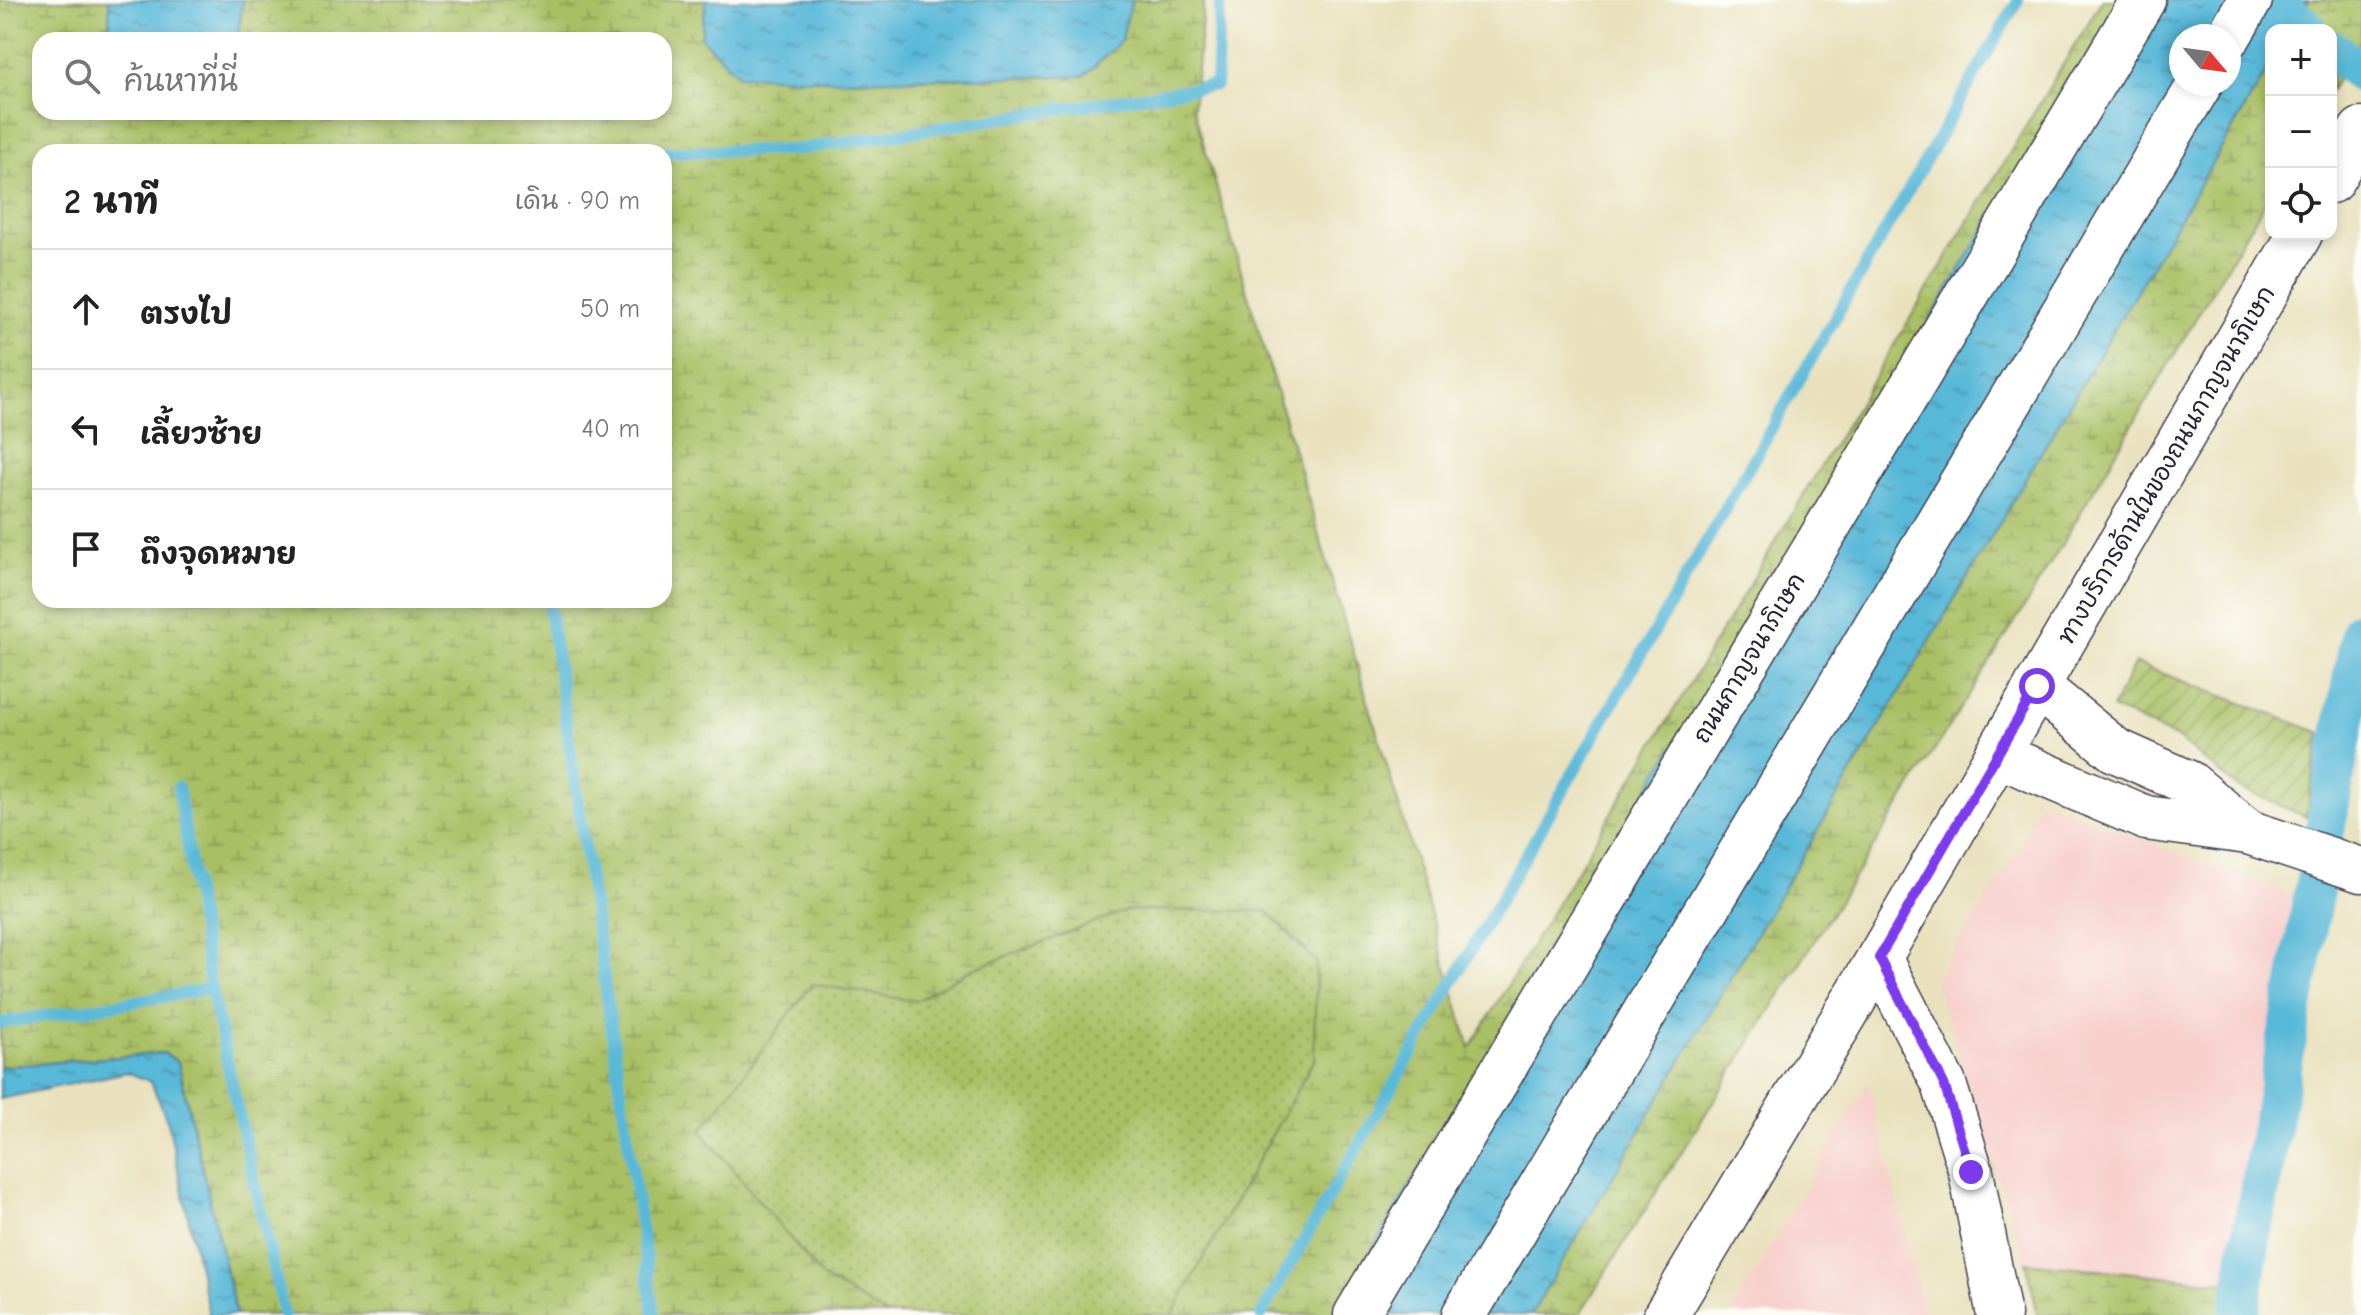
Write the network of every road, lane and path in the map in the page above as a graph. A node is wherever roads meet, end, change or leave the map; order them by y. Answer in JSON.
{"nodes":[{"id":1,"x":2143,"y":0,"type":"edge"},
{"id":2,"x":2250,"y":0,"type":"edge"},
{"id":3,"x":2236,"y":24,"type":"edge"},
{"id":4,"x":2193,"y":96,"type":"edge"},
{"id":5,"x":2361,"y":130,"type":"edge"},
{"id":6,"x":2337,"y":171,"type":"edge"},
{"id":7,"x":2297,"y":240,"type":"edge"},
{"id":8,"x":2037,"y":686,"type":"junction"},
{"id":9,"x":1998,"y":755,"type":"junction"},
{"id":10,"x":2248,"y":832,"type":"junction"},
{"id":11,"x":2361,"y":870,"type":"edge"},
{"id":12,"x":1879,"y":958,"type":"junction"},
{"id":13,"x":1356,"y":1315,"type":"edge"},
{"id":14,"x":1464,"y":1315,"type":"edge"},
{"id":15,"x":1666,"y":1315,"type":"edge"},
{"id":16,"x":1999,"y":1315,"type":"edge"}],
"edges":[{"from":1,"to":13,"type":"main road","name":"ถนนกาญจนาภิเษก"},
{"from":2,"to":3,"type":"main road"},
{"from":4,"to":14,"type":"main road"},
{"from":5,"to":6,"type":"main road"},
{"from":7,"to":8,"type":"main road","name":"ทางบริการด้านในของถนนกาญจนาภิเษก"},
{"from":8,"to":9,"type":"main road","name":"ทางบริการด้านในของถนนกาญจนาภิเษก"},
{"from":8,"to":10,"type":"main road"},
{"from":9,"to":10,"type":"main road"},
{"from":9,"to":12,"type":"main road","name":"ทางบริการด้านในของถนนกาญจนาภิเษก"},
{"from":10,"to":11,"type":"main road"},
{"from":12,"to":15,"type":"main road","name":"ทางบริการด้านในของถนนกาญจนาภิเษก"},
{"from":12,"to":16,"type":"main road"}]}
